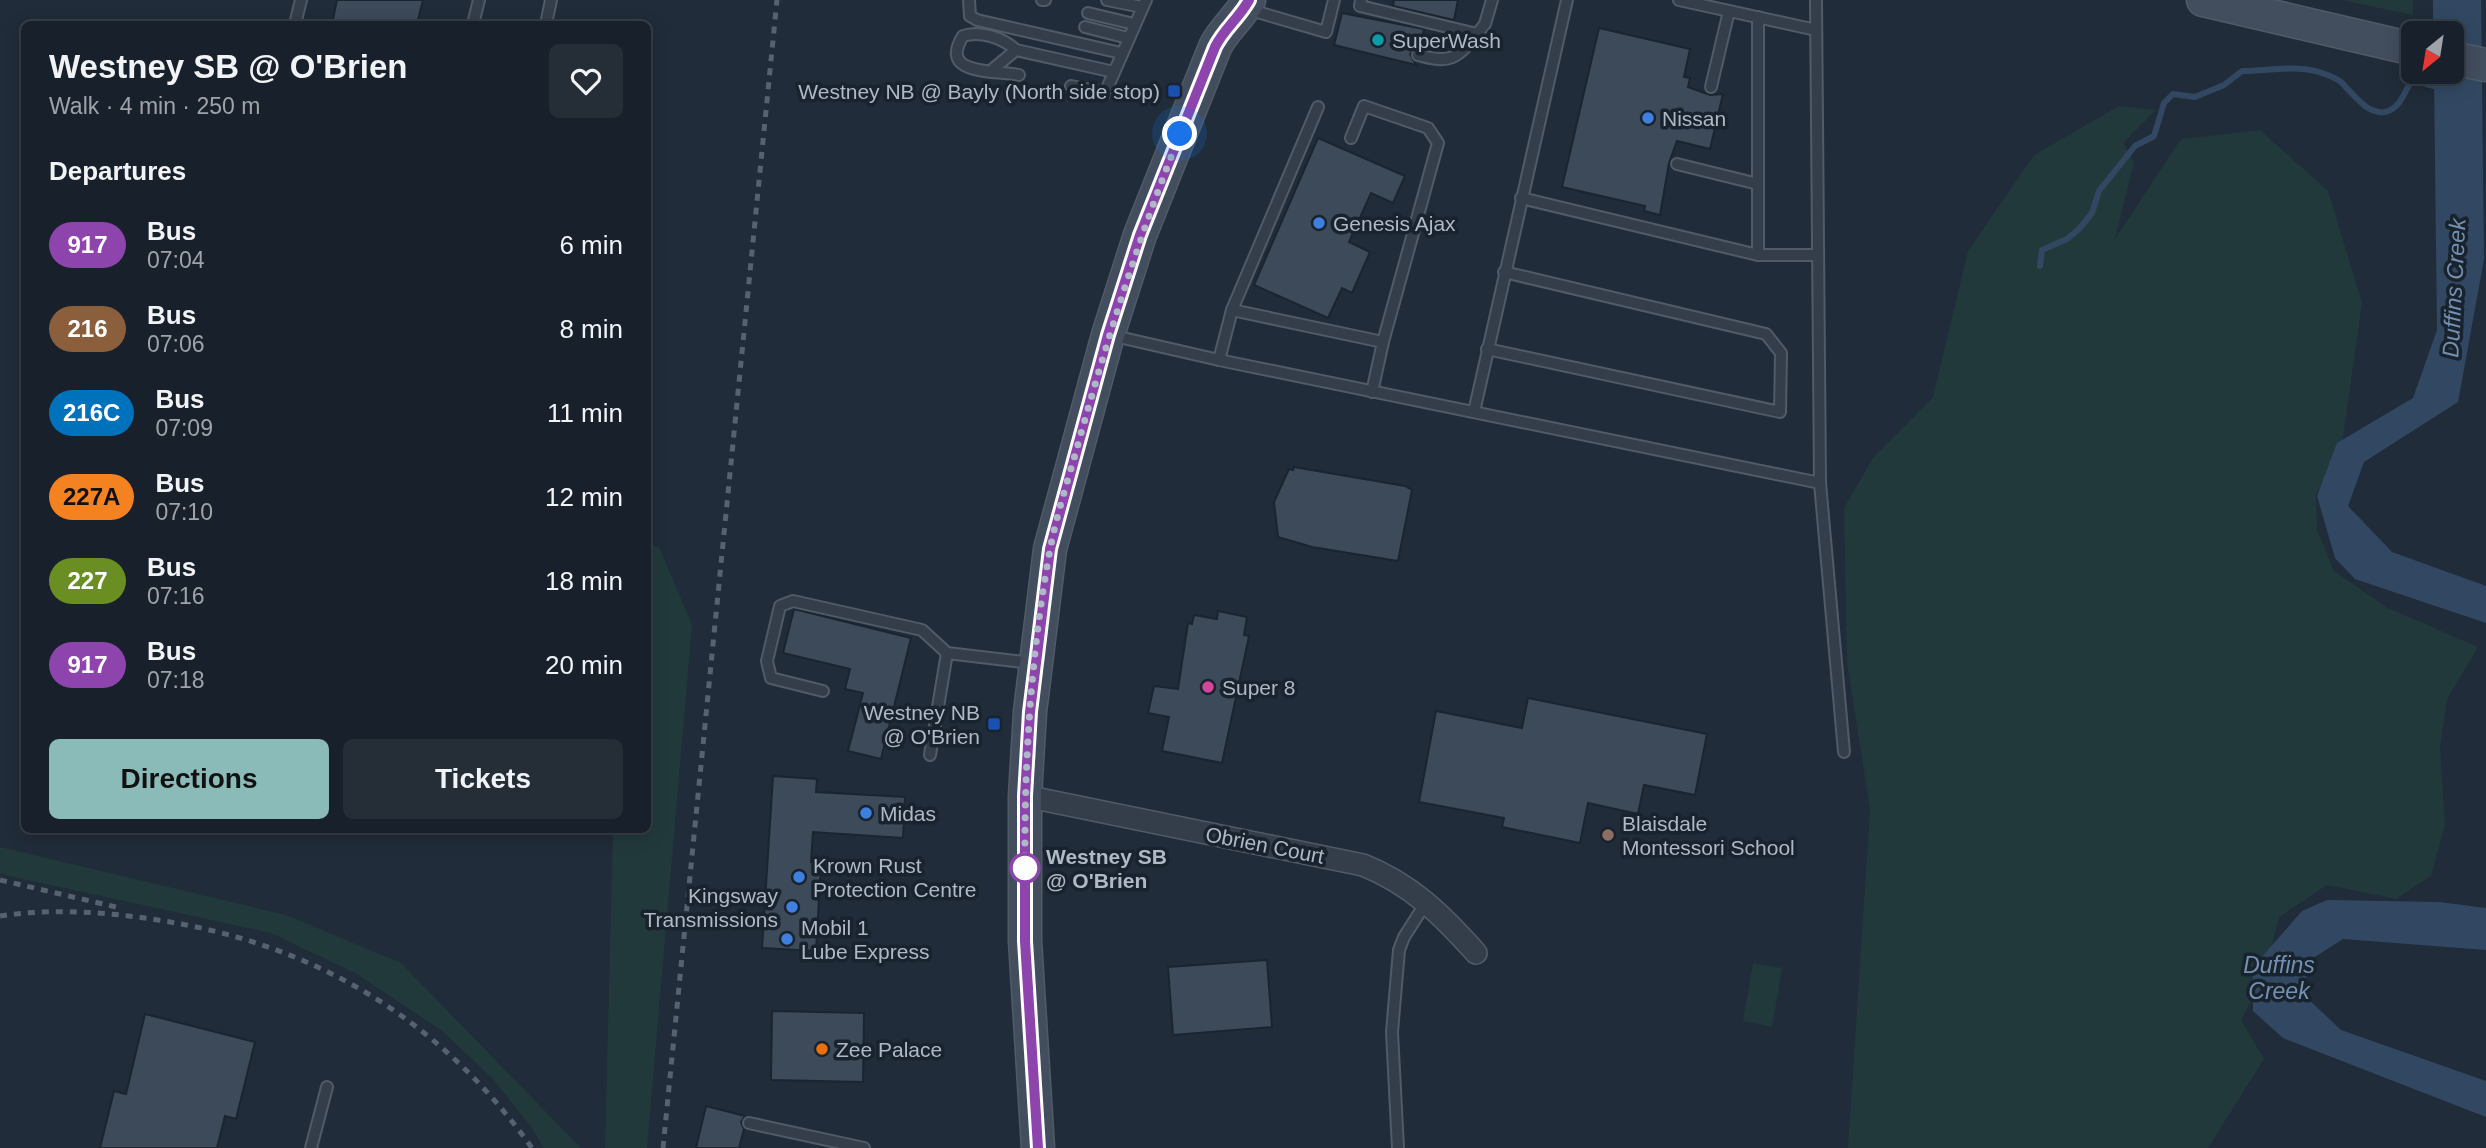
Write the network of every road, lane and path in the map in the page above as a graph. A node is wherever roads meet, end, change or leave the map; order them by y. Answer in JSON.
{"nodes":[{"id":1,"x":301,"y":0,"type":"edge"},
{"id":2,"x":480,"y":0,"type":"edge"},
{"id":3,"x":551,"y":0,"type":"edge"},
{"id":4,"x":969,"y":0,"type":"edge"},
{"id":5,"x":1107,"y":0,"type":"edge"},
{"id":6,"x":1334,"y":0,"type":"edge"},
{"id":7,"x":1361,"y":0,"type":"edge"},
{"id":8,"x":1492,"y":0,"type":"edge"},
{"id":9,"x":1567,"y":0,"type":"edge"},
{"id":10,"x":1679,"y":0,"type":"edge"},
{"id":11,"x":1816,"y":0,"type":"edge"},
{"id":12,"x":2203,"y":0,"type":"edge"},
{"id":13,"x":1239,"y":3,"type":"edge"},
{"id":14,"x":1144,"y":4,"type":"edge"},
{"id":15,"x":1729,"y":11,"type":"junction"},
{"id":16,"x":1088,"y":13,"type":"dead end"},
{"id":17,"x":1758,"y":17,"type":"junction"},
{"id":18,"x":296,"y":21,"type":"edge"},
{"id":19,"x":474,"y":21,"type":"edge"},
{"id":20,"x":547,"y":21,"type":"edge"},
{"id":21,"x":1134,"y":24,"type":"junction"},
{"id":22,"x":1085,"y":27,"type":"dead end"},
{"id":23,"x":1816,"y":30,"type":"junction"},
{"id":24,"x":1477,"y":34,"type":"junction"},
{"id":25,"x":1128,"y":38,"type":"junction"},
{"id":26,"x":2401,"y":46,"type":"edge"},
{"id":27,"x":1016,"y":50,"type":"junction"},
{"id":28,"x":1121,"y":53,"type":"junction"},
{"id":29,"x":1418,"y":55,"type":"dead end"},
{"id":30,"x":2464,"y":60,"type":"edge"},
{"id":31,"x":2486,"y":65,"type":"edge"},
{"id":32,"x":993,"y":69,"type":"junction"},
{"id":33,"x":1114,"y":72,"type":"junction"},
{"id":34,"x":1019,"y":75,"type":"dead end"},
{"id":35,"x":1071,"y":86,"type":"dead end"},
{"id":36,"x":1711,"y":87,"type":"dead end"},
{"id":37,"x":1318,"y":107,"type":"dead end"},
{"id":38,"x":1350,"y":138,"type":"dead end"},
{"id":39,"x":1676,"y":164,"type":"dead end"},
{"id":40,"x":1758,"y":184,"type":"junction"},
{"id":41,"x":1521,"y":198,"type":"junction"},
{"id":42,"x":1758,"y":255,"type":"junction"},
{"id":43,"x":1818,"y":255,"type":"junction"},
{"id":44,"x":1504,"y":272,"type":"junction"},
{"id":45,"x":1232,"y":310,"type":"junction"},
{"id":46,"x":1108,"y":335,"type":"junction"},
{"id":47,"x":1383,"y":342,"type":"junction"},
{"id":48,"x":1487,"y":349,"type":"junction"},
{"id":49,"x":1219,"y":360,"type":"junction"},
{"id":50,"x":1372,"y":391,"type":"junction"},
{"id":51,"x":1474,"y":412,"type":"junction"},
{"id":52,"x":1820,"y":483,"type":"junction"},
{"id":53,"x":947,"y":653,"type":"junction"},
{"id":54,"x":1036,"y":663,"type":"junction"},
{"id":55,"x":823,"y":691,"type":"dead end"},
{"id":56,"x":1844,"y":752,"type":"dead end"},
{"id":57,"x":930,"y":755,"type":"dead end"},
{"id":58,"x":1025,"y":796,"type":"junction"},
{"id":59,"x":1427,"y":901,"type":"junction"},
{"id":60,"x":1476,"y":953,"type":"dead end"},
{"id":61,"x":327,"y":1087,"type":"dead end"},
{"id":62,"x":749,"y":1123,"type":"dead end"},
{"id":63,"x":813,"y":1142,"type":"edge"},
{"id":64,"x":311,"y":1148,"type":"edge"},
{"id":65,"x":864,"y":1148,"type":"edge"},
{"id":66,"x":1038,"y":1148,"type":"edge"},
{"id":67,"x":1398,"y":1148,"type":"edge"}],
"edges":[{"from":1,"to":18,"type":"lane"},
{"from":2,"to":19,"type":"lane"},
{"from":3,"to":20,"type":"lane"},
{"from":4,"to":28,"type":"lane"},
{"from":5,"to":14,"type":"lane"},
{"from":6,"to":13,"type":"lane"},
{"from":7,"to":24,"type":"lane"},
{"from":8,"to":24,"type":"lane"},
{"from":9,"to":41,"type":"lane"},
{"from":10,"to":15,"type":"lane"},
{"from":11,"to":23,"type":"lane"},
{"from":12,"to":26,"type":"main road"},
{"from":13,"to":46,"type":"main road"},
{"from":14,"to":21,"type":"lane"},
{"from":15,"to":17,"type":"lane"},
{"from":15,"to":36,"type":"lane"},
{"from":16,"to":21,"type":"lane"},
{"from":17,"to":23,"type":"lane"},
{"from":17,"to":40,"type":"lane"},
{"from":21,"to":25,"type":"lane"},
{"from":22,"to":25,"type":"lane"},
{"from":23,"to":43,"type":"lane"},
{"from":24,"to":29,"type":"lane"},
{"from":25,"to":28,"type":"lane"},
{"from":27,"to":32,"type":"lane"},
{"from":27,"to":32,"type":"lane"},
{"from":27,"to":33,"type":"lane"},
{"from":28,"to":33,"type":"lane"},
{"from":30,"to":31,"type":"main road"},
{"from":32,"to":34,"type":"lane"},
{"from":33,"to":35,"type":"lane"},
{"from":37,"to":45,"type":"lane"},
{"from":38,"to":47,"type":"lane"},
{"from":39,"to":40,"type":"lane"},
{"from":40,"to":42,"type":"lane"},
{"from":41,"to":42,"type":"lane"},
{"from":41,"to":44,"type":"lane"},
{"from":42,"to":43,"type":"lane"},
{"from":43,"to":52,"type":"lane"},
{"from":44,"to":48,"type":"lane"},
{"from":44,"to":48,"type":"lane"},
{"from":45,"to":47,"type":"lane"},
{"from":45,"to":49,"type":"lane"},
{"from":46,"to":49,"type":"lane"},
{"from":46,"to":54,"type":"main road"},
{"from":47,"to":50,"type":"lane"},
{"from":48,"to":51,"type":"lane"},
{"from":49,"to":50,"type":"lane"},
{"from":50,"to":51,"type":"lane"},
{"from":51,"to":52,"type":"lane"},
{"from":52,"to":56,"type":"lane"},
{"from":53,"to":54,"type":"lane"},
{"from":53,"to":55,"type":"lane"},
{"from":53,"to":57,"type":"lane"},
{"from":54,"to":58,"type":"main road"},
{"from":58,"to":59,"type":"street","name":"Obrien Court"},
{"from":58,"to":66,"type":"main road"},
{"from":59,"to":60,"type":"street","name":"Obrien Court"},
{"from":59,"to":67,"type":"lane"},
{"from":61,"to":64,"type":"lane"},
{"from":62,"to":63,"type":"lane"},
{"from":63,"to":65,"type":"lane"}]}
